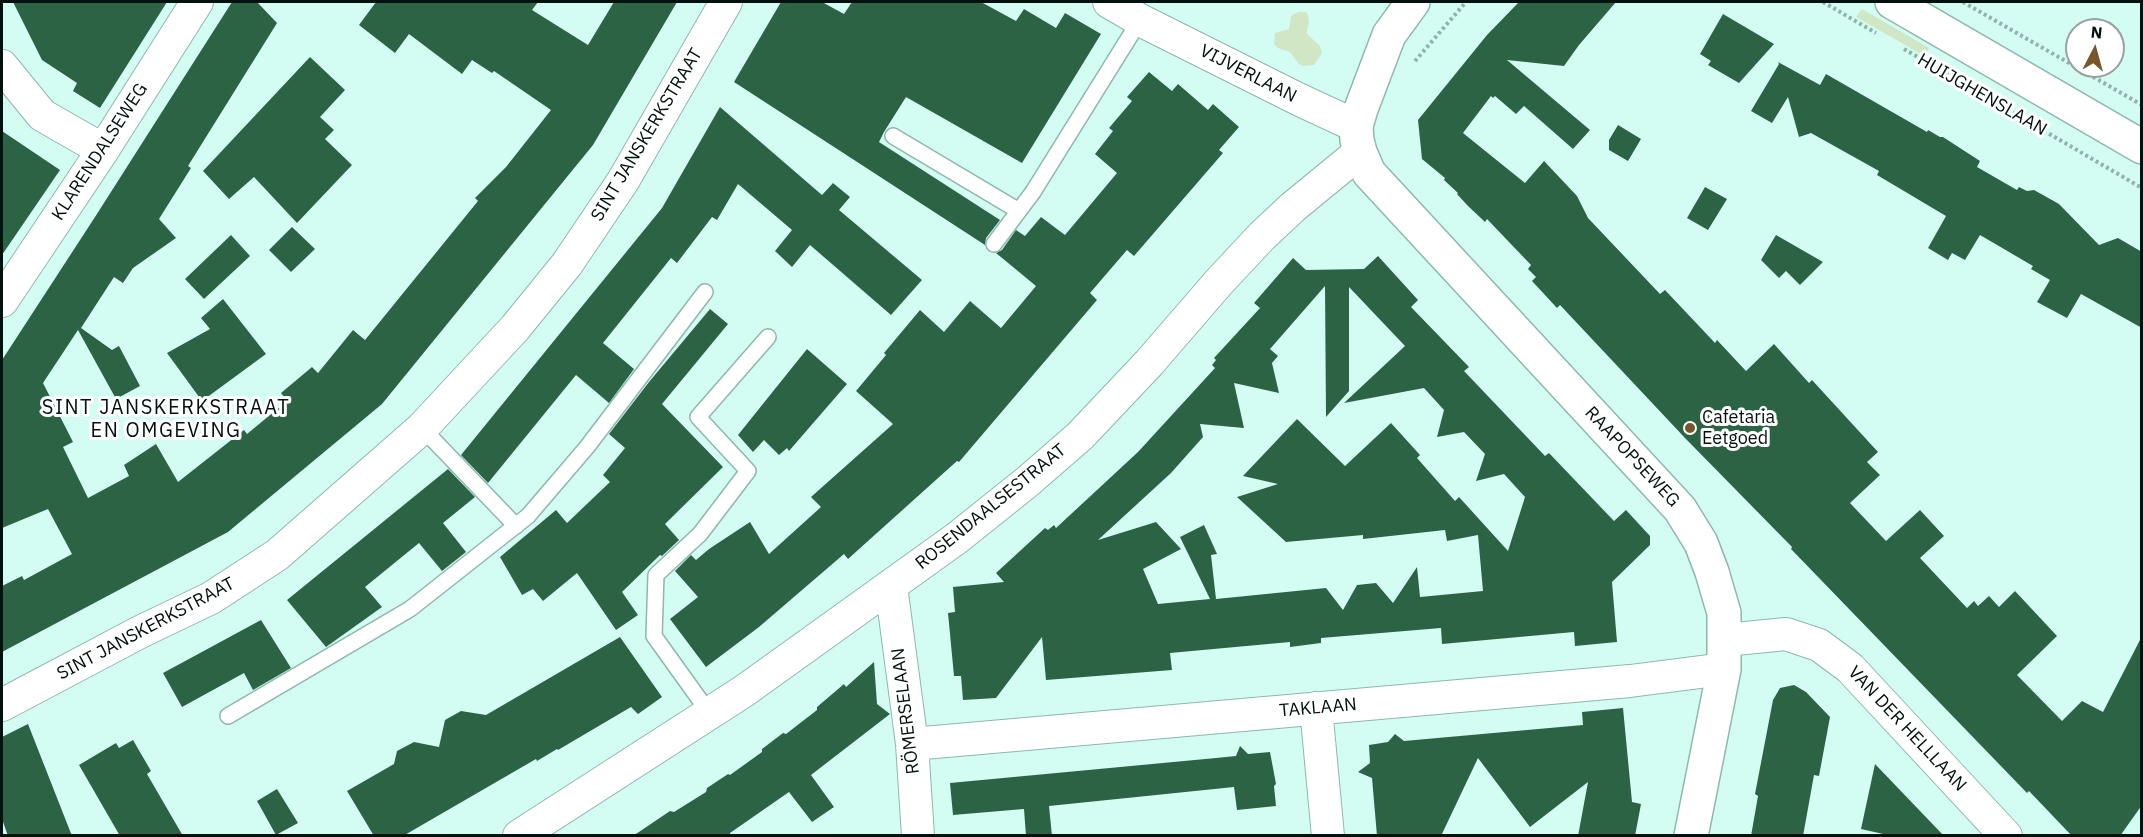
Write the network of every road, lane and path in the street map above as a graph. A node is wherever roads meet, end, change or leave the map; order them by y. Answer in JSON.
{"nodes":[{"id":1,"x":197,"y":2,"type":"edge"},
{"id":2,"x":726,"y":2,"type":"edge"},
{"id":3,"x":1109,"y":2,"type":"edge"},
{"id":4,"x":1413,"y":2,"type":"edge"},
{"id":5,"x":1433,"y":2,"type":"edge"},
{"id":6,"x":1823,"y":2,"type":"edge"},
{"id":7,"x":1892,"y":2,"type":"edge"},
{"id":8,"x":1963,"y":2,"type":"edge"},
{"id":9,"x":1140,"y":20,"type":"junction"},
{"id":10,"x":1884,"y":38,"type":"dead end"},
{"id":11,"x":1895,"y":44,"type":"dead end"},
{"id":12,"x":2,"y":66,"type":"edge"},
{"id":13,"x":1366,"y":92,"type":"junction"},
{"id":14,"x":2142,"y":105,"type":"edge"},
{"id":15,"x":893,"y":136,"type":"dead end"},
{"id":16,"x":1358,"y":139,"type":"junction"},
{"id":17,"x":2142,"y":147,"type":"edge"},
{"id":18,"x":103,"y":150,"type":"junction"},
{"id":19,"x":2142,"y":188,"type":"edge"},
{"id":20,"x":1019,"y":211,"type":"junction"},
{"id":21,"x":994,"y":244,"type":"dead end"},
{"id":22,"x":705,"y":292,"type":"dead end"},
{"id":23,"x":2,"y":301,"type":"edge"},
{"id":24,"x":768,"y":337,"type":"dead end"},
{"id":25,"x":422,"y":428,"type":"junction"},
{"id":26,"x":516,"y":526,"type":"junction"},
{"id":27,"x":891,"y":586,"type":"junction"},
{"id":28,"x":1724,"y":654,"type":"junction"},
{"id":29,"x":2,"y":705,"type":"edge"},
{"id":30,"x":1316,"y":708,"type":"junction"},
{"id":31,"x":711,"y":714,"type":"junction"},
{"id":32,"x":228,"y":716,"type":"dead end"},
{"id":33,"x":912,"y":744,"type":"junction"},
{"id":34,"x":519,"y":836,"type":"edge"},
{"id":35,"x":918,"y":836,"type":"edge"},
{"id":36,"x":1328,"y":836,"type":"edge"},
{"id":37,"x":1691,"y":836,"type":"edge"},
{"id":38,"x":2006,"y":836,"type":"edge"}],
"edges":[{"from":1,"to":18,"type":"street","name":"KLARENDALSEWEG"},
{"from":2,"to":25,"type":"street","name":"SINT JANSKERKSTRAAT"},
{"from":3,"to":9,"type":"street","name":"VIJVERLAAN"},
{"from":4,"to":13,"type":"street"},
{"from":5,"to":13,"type":"street"},
{"from":6,"to":10,"type":"path"},
{"from":7,"to":17,"type":"street","name":"HUIJGHENSLAAN"},
{"from":8,"to":14,"type":"path"},
{"from":9,"to":16,"type":"street","name":"VIJVERLAAN"},
{"from":9,"to":20,"type":"lane"},
{"from":11,"to":19,"type":"path","name":"HUIJGHENSLAAN"},
{"from":12,"to":18,"type":"street"},
{"from":13,"to":16,"type":"street"},
{"from":15,"to":20,"type":"lane"},
{"from":16,"to":27,"type":"street","name":"ROSENDAALSESTRAAT"},
{"from":16,"to":28,"type":"street","name":"RAAPOPSEWEG"},
{"from":18,"to":23,"type":"street","name":"KLARENDALSEWEG"},
{"from":20,"to":21,"type":"lane"},
{"from":22,"to":26,"type":"lane"},
{"from":24,"to":31,"type":"lane"},
{"from":25,"to":26,"type":"lane"},
{"from":25,"to":29,"type":"street","name":"SINT JANSKERKSTRAAT"},
{"from":26,"to":32,"type":"lane"},
{"from":27,"to":31,"type":"street","name":"ROSENDAALSESTRAAT"},
{"from":27,"to":33,"type":"street","name":"RÖMERSELAAN"},
{"from":28,"to":30,"type":"street","name":"TAKLAAN"},
{"from":28,"to":37,"type":"street","name":"RAAPOPSEWEG"},
{"from":28,"to":38,"type":"street","name":"VAN DER HELLLAAN"},
{"from":30,"to":33,"type":"street","name":"TAKLAAN"},
{"from":30,"to":36,"type":"street"},
{"from":31,"to":34,"type":"street","name":"ROSENDAALSESTRAAT"},
{"from":33,"to":35,"type":"street","name":"RÖMERSELAAN"}]}
